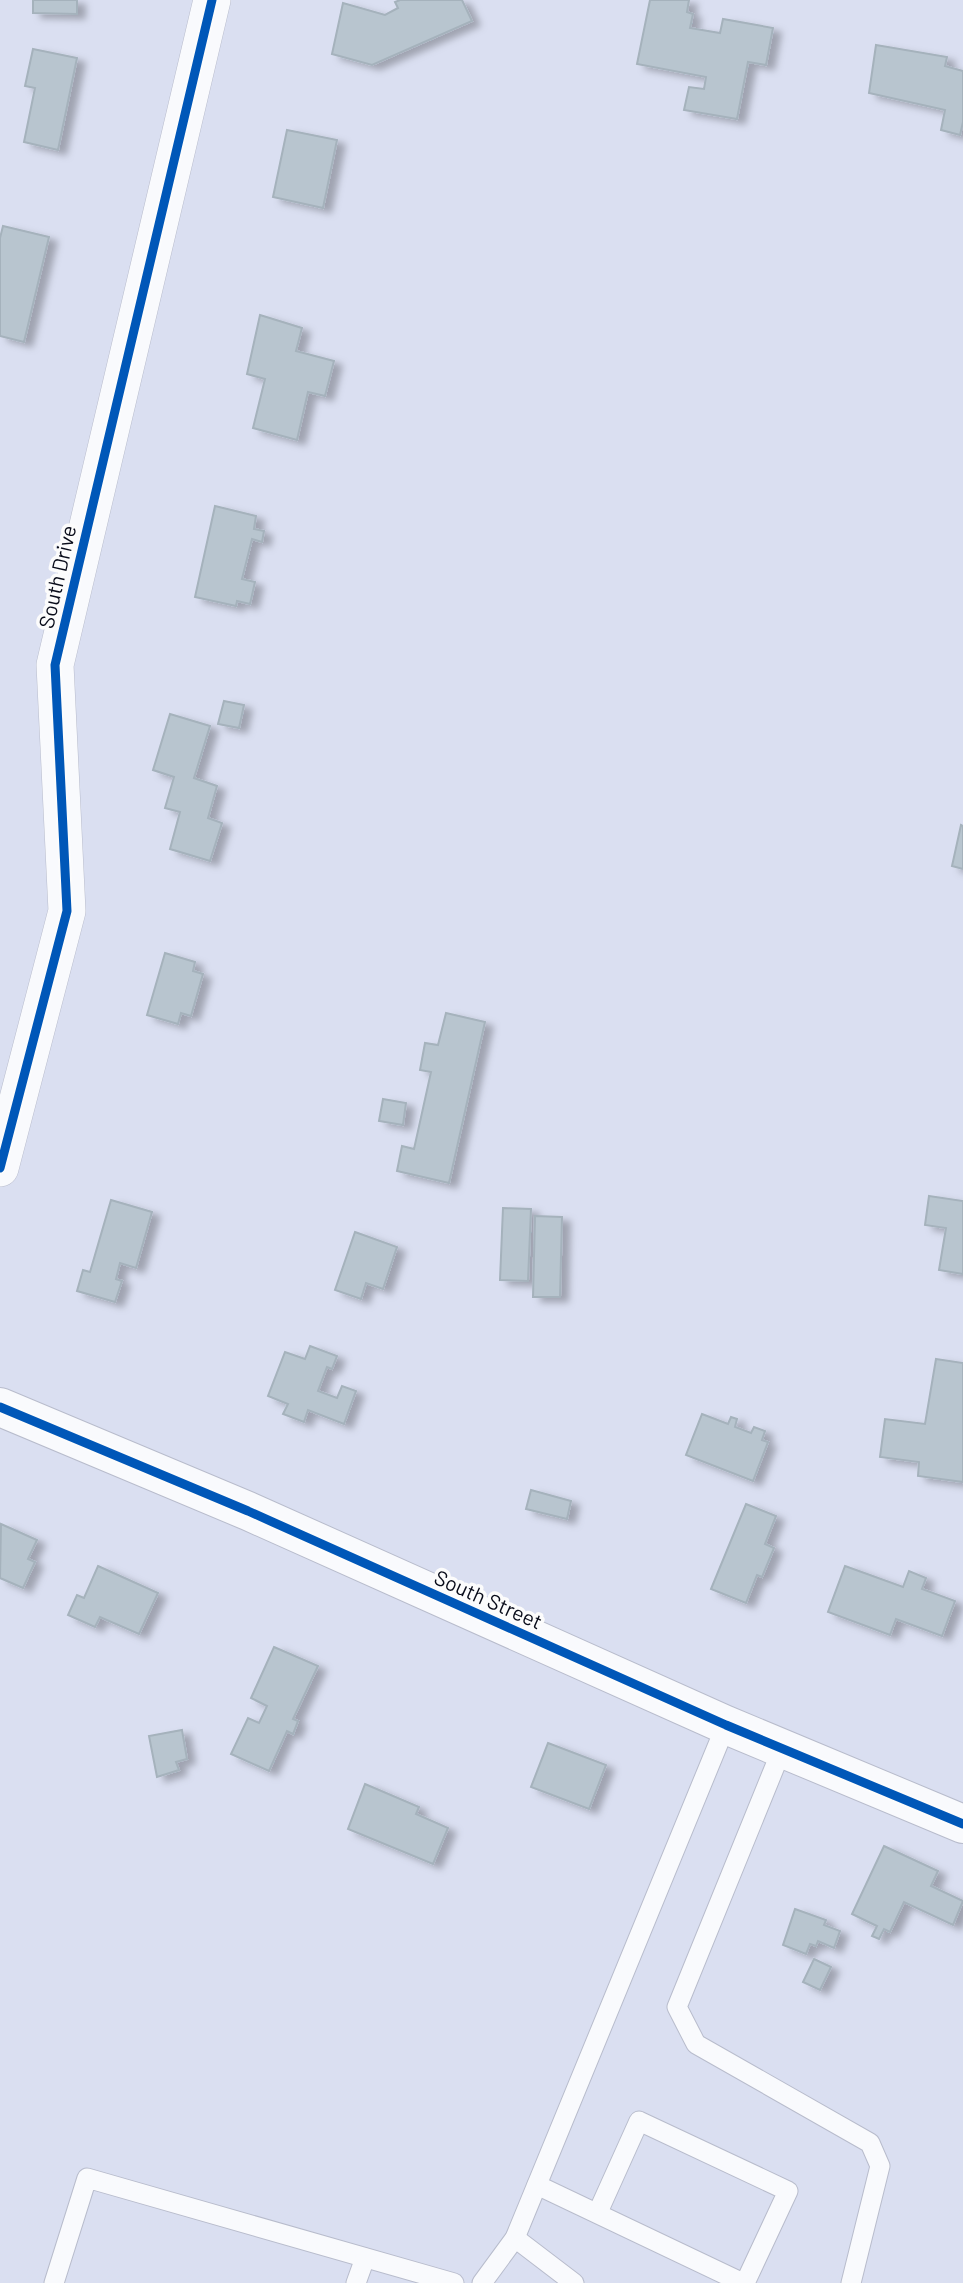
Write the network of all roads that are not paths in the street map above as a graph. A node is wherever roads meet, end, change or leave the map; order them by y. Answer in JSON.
{"nodes":[{"id":1,"x":212,"y":0,"type":"edge"},
{"id":2,"x":0,"y":1168,"type":"edge"},
{"id":3,"x":0,"y":1407,"type":"edge"},
{"id":4,"x":726,"y":1725,"type":"junction"},
{"id":5,"x":782,"y":1749,"type":"junction"},
{"id":6,"x":963,"y":1824,"type":"edge"},
{"id":7,"x":537,"y":2185,"type":"junction"},
{"id":8,"x":598,"y":2212,"type":"junction"},
{"id":9,"x":515,"y":2238,"type":"junction"},
{"id":10,"x":365,"y":2258,"type":"junction"},
{"id":11,"x":54,"y":2283,"type":"edge"},
{"id":12,"x":356,"y":2283,"type":"edge"},
{"id":13,"x":454,"y":2283,"type":"edge"},
{"id":14,"x":482,"y":2283,"type":"edge"},
{"id":15,"x":574,"y":2283,"type":"edge"},
{"id":16,"x":744,"y":2283,"type":"edge"},
{"id":17,"x":851,"y":2283,"type":"edge"}],
"edges":[{"from":1,"to":2,"type":"street","name":"South Drive"},
{"from":3,"to":4,"type":"street","name":"South Street"},
{"from":4,"to":5,"type":"street","name":"South Street"},
{"from":4,"to":7,"type":"lane"},
{"from":5,"to":6,"type":"street","name":"South Street"},
{"from":5,"to":17,"type":"lane"},
{"from":7,"to":8,"type":"lane"},
{"from":7,"to":9,"type":"lane"},
{"from":8,"to":16,"type":"lane"},
{"from":8,"to":16,"type":"lane"},
{"from":9,"to":14,"type":"lane"},
{"from":9,"to":15,"type":"lane"},
{"from":10,"to":11,"type":"lane"},
{"from":10,"to":12,"type":"lane"},
{"from":10,"to":13,"type":"lane"}]}
